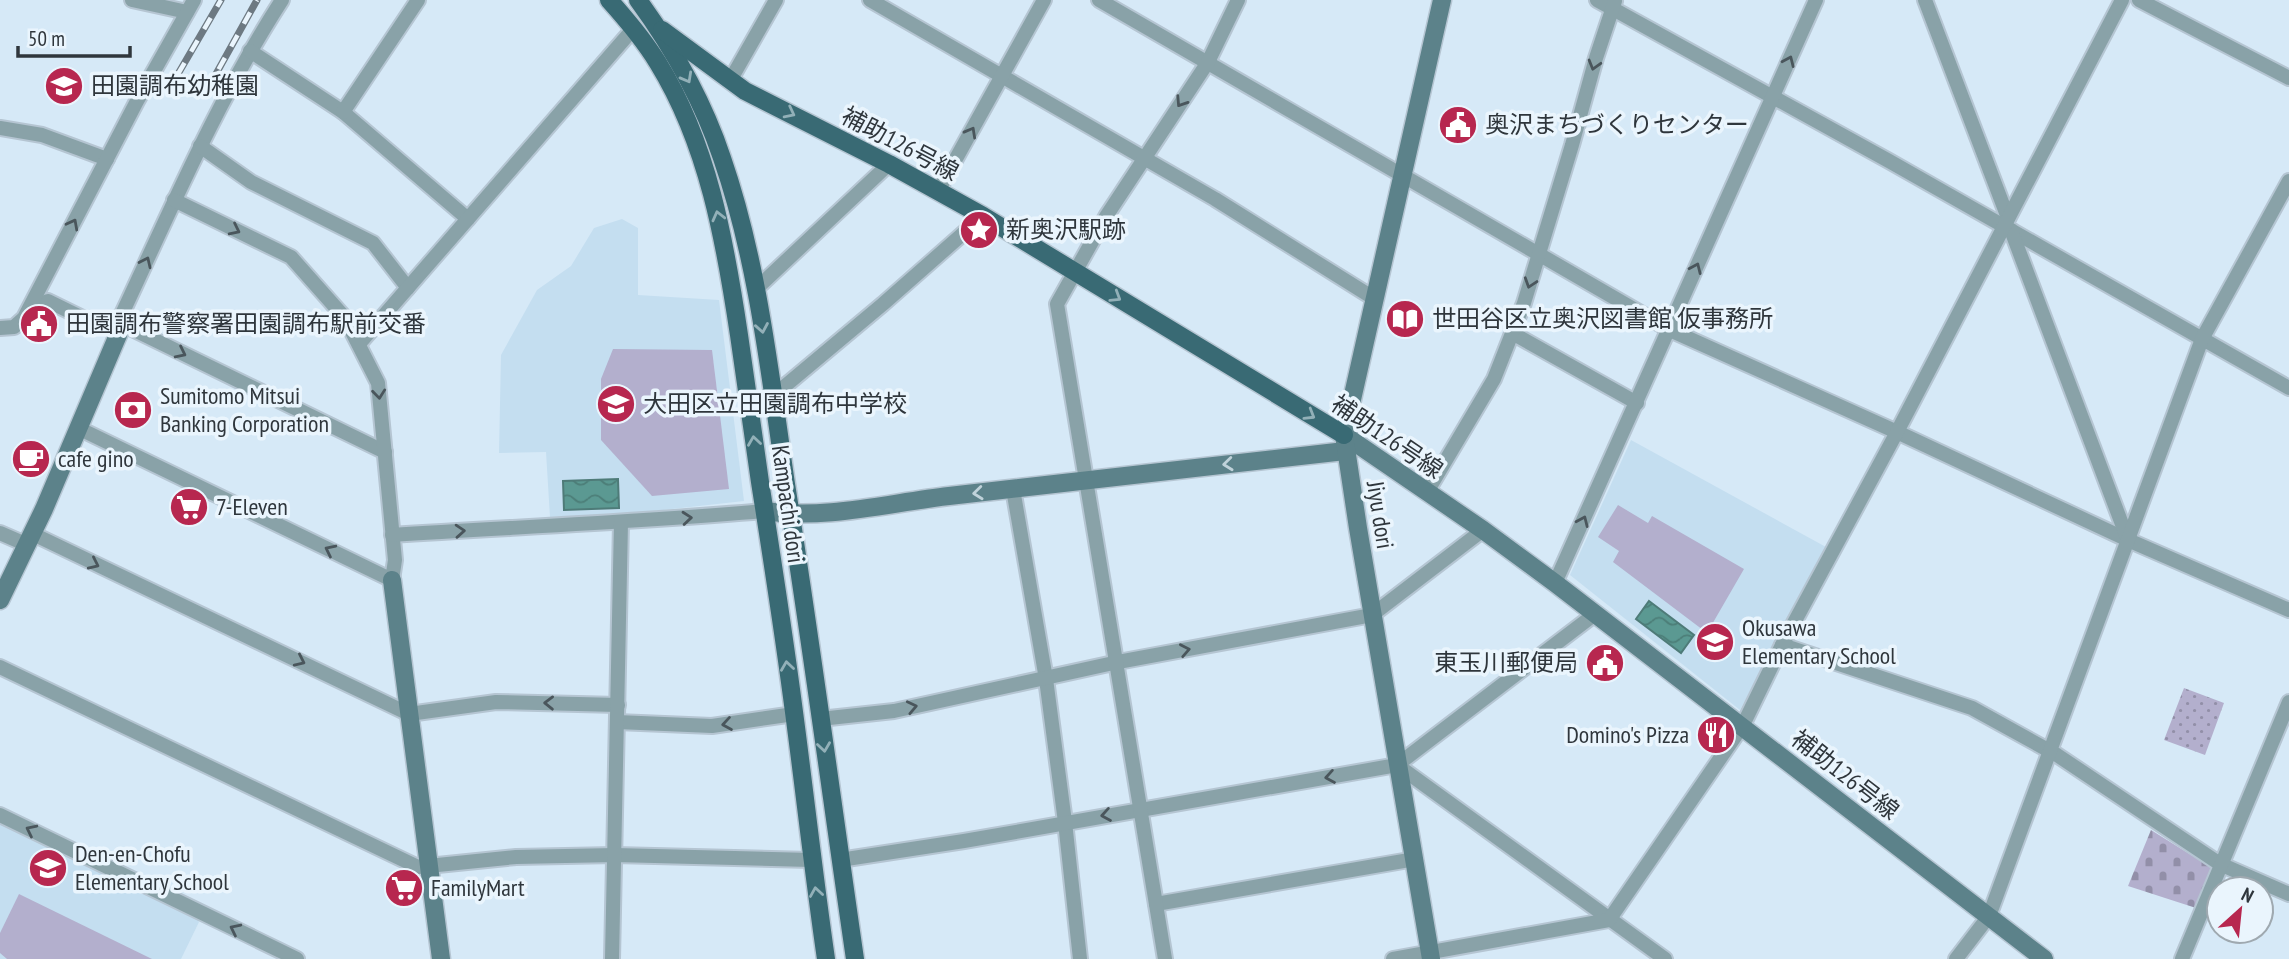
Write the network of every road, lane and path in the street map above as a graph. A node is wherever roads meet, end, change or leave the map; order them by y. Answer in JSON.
{"nodes":[{"id":1,"x":132,"y":0,"type":"edge"},
{"id":2,"x":282,"y":0,"type":"edge"},
{"id":3,"x":418,"y":0,"type":"edge"},
{"id":4,"x":609,"y":0,"type":"edge"},
{"id":5,"x":638,"y":0,"type":"edge"},
{"id":6,"x":776,"y":0,"type":"edge"},
{"id":7,"x":870,"y":0,"type":"edge"},
{"id":8,"x":1044,"y":0,"type":"edge"},
{"id":9,"x":1099,"y":0,"type":"edge"},
{"id":10,"x":1238,"y":0,"type":"edge"},
{"id":11,"x":1443,"y":0,"type":"edge"},
{"id":12,"x":1597,"y":0,"type":"edge"},
{"id":13,"x":1816,"y":0,"type":"edge"},
{"id":14,"x":1925,"y":0,"type":"edge"},
{"id":15,"x":2122,"y":0,"type":"edge"},
{"id":16,"x":2138,"y":0,"type":"edge"},
{"id":17,"x":1614,"y":4,"type":"edge"},
{"id":18,"x":190,"y":6,"type":"edge"},
{"id":19,"x":657,"y":26,"type":"junction"},
{"id":20,"x":634,"y":28,"type":"junction"},
{"id":21,"x":250,"y":51,"type":"junction"},
{"id":22,"x":1208,"y":62,"type":"junction"},
{"id":23,"x":1002,"y":76,"type":"junction"},
{"id":24,"x":2289,"y":78,"type":"edge"},
{"id":25,"x":731,"y":79,"type":"junction"},
{"id":26,"x":1773,"y":97,"type":"junction"},
{"id":27,"x":343,"y":112,"type":"junction"},
{"id":28,"x":0,"y":128,"type":"edge"},
{"id":29,"x":200,"y":146,"type":"junction"},
{"id":30,"x":1144,"y":158,"type":"junction"},
{"id":31,"x":107,"y":159,"type":"junction"},
{"id":32,"x":889,"y":164,"type":"junction"},
{"id":33,"x":1402,"y":176,"type":"junction"},
{"id":34,"x":2289,"y":181,"type":"edge"},
{"id":35,"x":938,"y":191,"type":"junction"},
{"id":36,"x":174,"y":200,"type":"junction"},
{"id":37,"x":983,"y":216,"type":"junction"},
{"id":38,"x":468,"y":219,"type":"junction"},
{"id":39,"x":2008,"y":225,"type":"junction"},
{"id":40,"x":1539,"y":255,"type":"junction"},
{"id":41,"x":1074,"y":271,"type":"junction"},
{"id":42,"x":408,"y":288,"type":"junction"},
{"id":43,"x":755,"y":290,"type":"junction"},
{"id":44,"x":1375,"y":299,"type":"junction"},
{"id":45,"x":43,"y":303,"type":"dead end"},
{"id":46,"x":120,"y":323,"type":"junction"},
{"id":47,"x":101,"y":327,"type":"dead end"},
{"id":48,"x":0,"y":328,"type":"edge"},
{"id":49,"x":1670,"y":330,"type":"junction"},
{"id":50,"x":1512,"y":333,"type":"junction"},
{"id":51,"x":2202,"y":339,"type":"junction"},
{"id":52,"x":359,"y":344,"type":"junction"},
{"id":53,"x":2289,"y":388,"type":"edge"},
{"id":54,"x":773,"y":396,"type":"junction"},
{"id":55,"x":1637,"y":403,"type":"junction"},
{"id":56,"x":78,"y":428,"type":"junction"},
{"id":57,"x":1897,"y":432,"type":"junction"},
{"id":58,"x":1345,"y":443,"type":"junction"},
{"id":59,"x":384,"y":452,"type":"junction"},
{"id":60,"x":1086,"y":480,"type":"junction"},
{"id":61,"x":1013,"y":489,"type":"junction"},
{"id":62,"x":1427,"y":492,"type":"junction"},
{"id":63,"x":765,"y":511,"type":"junction"},
{"id":64,"x":791,"y":515,"type":"junction"},
{"id":65,"x":621,"y":522,"type":"junction"},
{"id":66,"x":1483,"y":530,"type":"junction"},
{"id":67,"x":0,"y":533,"type":"edge"},
{"id":68,"x":392,"y":536,"type":"junction"},
{"id":69,"x":28,"y":539,"type":"junction"},
{"id":70,"x":2127,"y":540,"type":"junction"},
{"id":71,"x":392,"y":580,"type":"junction"},
{"id":72,"x":1555,"y":583,"type":"junction"},
{"id":73,"x":0,"y":600,"type":"edge"},
{"id":74,"x":2289,"y":610,"type":"edge"},
{"id":75,"x":1595,"y":614,"type":"junction"},
{"id":76,"x":1372,"y":615,"type":"junction"},
{"id":77,"x":1782,"y":645,"type":"junction"},
{"id":78,"x":1118,"y":662,"type":"junction"},
{"id":79,"x":0,"y":667,"type":"edge"},
{"id":80,"x":1046,"y":678,"type":"junction"},
{"id":81,"x":2289,"y":702,"type":"edge"},
{"id":82,"x":618,"y":705,"type":"junction"},
{"id":83,"x":409,"y":714,"type":"junction"},
{"id":84,"x":794,"y":714,"type":"junction"},
{"id":85,"x":820,"y":719,"type":"junction"},
{"id":86,"x":617,"y":723,"type":"junction"},
{"id":87,"x":1743,"y":726,"type":"junction"},
{"id":88,"x":2050,"y":752,"type":"junction"},
{"id":89,"x":1398,"y":765,"type":"junction"},
{"id":90,"x":1141,"y":809,"type":"junction"},
{"id":91,"x":0,"y":815,"type":"edge"},
{"id":92,"x":1065,"y":822,"type":"junction"},
{"id":93,"x":615,"y":855,"type":"junction"},
{"id":94,"x":1415,"y":859,"type":"junction"},
{"id":95,"x":811,"y":860,"type":"junction"},
{"id":96,"x":841,"y":860,"type":"junction"},
{"id":97,"x":2220,"y":864,"type":"junction"},
{"id":98,"x":429,"y":867,"type":"junction"},
{"id":99,"x":2289,"y":894,"type":"edge"},
{"id":100,"x":1156,"y":904,"type":"junction"},
{"id":101,"x":1989,"y":916,"type":"junction"},
{"id":102,"x":1609,"y":920,"type":"junction"},
{"id":103,"x":1431,"y":956,"type":"edge"},
{"id":104,"x":296,"y":959,"type":"edge"},
{"id":105,"x":441,"y":959,"type":"edge"},
{"id":106,"x":612,"y":959,"type":"edge"},
{"id":107,"x":827,"y":959,"type":"edge"},
{"id":108,"x":855,"y":959,"type":"edge"},
{"id":109,"x":1080,"y":959,"type":"edge"},
{"id":110,"x":1166,"y":959,"type":"edge"},
{"id":111,"x":1393,"y":959,"type":"edge"},
{"id":112,"x":1665,"y":959,"type":"edge"},
{"id":113,"x":1956,"y":959,"type":"edge"},
{"id":114,"x":2044,"y":959,"type":"edge"},
{"id":115,"x":2182,"y":959,"type":"edge"}],
"edges":[{"from":1,"to":18,"type":"street"},
{"from":2,"to":21,"type":"street"},
{"from":3,"to":27,"type":"street"},
{"from":4,"to":20,"type":"main road","name":"Kampachi dori"},
{"from":5,"to":19,"type":"main road","name":"Kampachi dori"},
{"from":6,"to":25,"type":"street"},
{"from":7,"to":23,"type":"street"},
{"from":8,"to":23,"type":"street"},
{"from":9,"to":22,"type":"street"},
{"from":10,"to":22,"type":"street"},
{"from":11,"to":33,"type":"street","name":"Jiyu dori"},
{"from":12,"to":17,"type":"street"},
{"from":26,"to":13,"type":"street","one_way":true},
{"from":14,"to":39,"type":"street"},
{"from":15,"to":39,"type":"street"},
{"from":16,"to":24,"type":"street"},
{"from":17,"to":26,"type":"street"},
{"from":17,"to":40,"type":"street","one_way":true},
{"from":18,"to":31,"type":"street"},
{"from":19,"to":25,"type":"main road","name":"補助126号線"},
{"from":19,"to":43,"type":"main road","name":"Kampachi dori","one_way":true},
{"from":20,"to":38,"type":"street"},
{"from":63,"to":20,"type":"main road","name":"Kampachi dori","one_way":true},
{"from":21,"to":27,"type":"street"},
{"from":21,"to":29,"type":"street"},
{"from":22,"to":30,"type":"street","one_way":true},
{"from":22,"to":33,"type":"street"},
{"from":23,"to":30,"type":"street"},
{"from":35,"to":23,"type":"street","one_way":true},
{"from":25,"to":32,"type":"main road","name":"補助126号線","one_way":true},
{"from":26,"to":39,"type":"street"},
{"from":49,"to":26,"type":"street","one_way":true},
{"from":27,"to":38,"type":"street"},
{"from":28,"to":31,"type":"street"},
{"from":29,"to":36,"type":"street"},
{"from":29,"to":42,"type":"street"},
{"from":30,"to":41,"type":"street"},
{"from":30,"to":44,"type":"street"},
{"from":48,"to":31,"type":"street","one_way":true},
{"from":32,"to":35,"type":"main road","name":"補助126号線"},
{"from":32,"to":43,"type":"street"},
{"from":33,"to":40,"type":"street"},
{"from":33,"to":44,"type":"street","name":"Jiyu dori"},
{"from":34,"to":51,"type":"street"},
{"from":35,"to":37,"type":"main road","name":"補助126号線"},
{"from":46,"to":36,"type":"street","one_way":true},
{"from":36,"to":52,"type":"street","one_way":true},
{"from":37,"to":41,"type":"main road","name":"補助126号線"},
{"from":37,"to":54,"type":"street"},
{"from":38,"to":42,"type":"street"},
{"from":39,"to":51,"type":"street"},
{"from":39,"to":57,"type":"street"},
{"from":39,"to":70,"type":"street"},
{"from":40,"to":49,"type":"street"},
{"from":40,"to":50,"type":"street","one_way":true},
{"from":41,"to":58,"type":"main road","name":"補助126号線","one_way":true},
{"from":41,"to":60,"type":"street"},
{"from":42,"to":52,"type":"street"},
{"from":43,"to":54,"type":"main road","name":"Kampachi dori","one_way":true},
{"from":44,"to":58,"type":"street","name":"Jiyu dori"},
{"from":45,"to":47,"type":"street"},
{"from":46,"to":56,"type":"street"},
{"from":46,"to":59,"type":"street","one_way":true},
{"from":49,"to":55,"type":"street"},
{"from":49,"to":57,"type":"street"},
{"from":50,"to":55,"type":"street"},
{"from":50,"to":62,"type":"street"},
{"from":51,"to":53,"type":"street"},
{"from":51,"to":70,"type":"street"},
{"from":52,"to":59,"type":"street","one_way":true},
{"from":54,"to":64,"type":"main road","name":"Kampachi dori"},
{"from":72,"to":55,"type":"street","one_way":true},
{"from":56,"to":69,"type":"street"},
{"from":71,"to":56,"type":"street","one_way":true},
{"from":57,"to":70,"type":"street"},
{"from":57,"to":77,"type":"street"},
{"from":58,"to":60,"type":"street","one_way":true},
{"from":58,"to":62,"type":"street","name":"補助126号線"},
{"from":58,"to":76,"type":"street","name":"Jiyu dori"},
{"from":59,"to":68,"type":"street"},
{"from":60,"to":61,"type":"street"},
{"from":60,"to":78,"type":"street"},
{"from":61,"to":64,"type":"street","one_way":true},
{"from":61,"to":80,"type":"street"},
{"from":62,"to":66,"type":"street","name":"補助126号線"},
{"from":63,"to":64,"type":"street"},
{"from":65,"to":63,"type":"street","one_way":true},
{"from":84,"to":63,"type":"main road","name":"Kampachi dori","one_way":true},
{"from":64,"to":85,"type":"main road","name":"Kampachi dori"},
{"from":68,"to":65,"type":"street","one_way":true},
{"from":65,"to":82,"type":"street"},
{"from":66,"to":72,"type":"street","name":"補助126号線"},
{"from":66,"to":76,"type":"street"},
{"from":67,"to":69,"type":"street"},
{"from":68,"to":71,"type":"street"},
{"from":69,"to":73,"type":"street"},
{"from":69,"to":83,"type":"street","one_way":true},
{"from":70,"to":74,"type":"street"},
{"from":70,"to":88,"type":"street"},
{"from":71,"to":83,"type":"street"},
{"from":72,"to":75,"type":"street","name":"補助126号線"},
{"from":75,"to":87,"type":"street","name":"補助126号線"},
{"from":75,"to":89,"type":"street"},
{"from":78,"to":76,"type":"street","one_way":true},
{"from":76,"to":89,"type":"street","name":"Jiyu dori"},
{"from":77,"to":87,"type":"street"},
{"from":77,"to":88,"type":"street"},
{"from":78,"to":80,"type":"street"},
{"from":78,"to":90,"type":"street"},
{"from":79,"to":98,"type":"street"},
{"from":85,"to":80,"type":"street","one_way":true},
{"from":80,"to":92,"type":"street"},
{"from":81,"to":97,"type":"street"},
{"from":82,"to":83,"type":"street","one_way":true},
{"from":82,"to":86,"type":"street"},
{"from":83,"to":98,"type":"street"},
{"from":84,"to":86,"type":"street","one_way":true},
{"from":84,"to":95,"type":"main road","name":"Kampachi dori"},
{"from":85,"to":96,"type":"main road","name":"Kampachi dori","one_way":true},
{"from":86,"to":93,"type":"street"},
{"from":87,"to":101,"type":"street","name":"補助126号線"},
{"from":87,"to":102,"type":"street"},
{"from":88,"to":97,"type":"street"},
{"from":88,"to":101,"type":"street"},
{"from":89,"to":90,"type":"street","one_way":true},
{"from":89,"to":94,"type":"street","name":"Jiyu dori"},
{"from":89,"to":102,"type":"street"},
{"from":90,"to":92,"type":"street","one_way":true},
{"from":90,"to":100,"type":"street"},
{"from":104,"to":91,"type":"street","one_way":true},
{"from":92,"to":96,"type":"street"},
{"from":92,"to":109,"type":"street"},
{"from":93,"to":95,"type":"street"},
{"from":93,"to":98,"type":"street"},
{"from":93,"to":106,"type":"street"},
{"from":94,"to":100,"type":"street"},
{"from":94,"to":103,"type":"street","name":"Jiyu dori"},
{"from":107,"to":95,"type":"main road","name":"Kampachi dori","one_way":true},
{"from":96,"to":108,"type":"main road","name":"Kampachi dori"},
{"from":97,"to":99,"type":"street"},
{"from":97,"to":115,"type":"street"},
{"from":98,"to":105,"type":"street"},
{"from":100,"to":110,"type":"street"},
{"from":101,"to":113,"type":"street"},
{"from":101,"to":114,"type":"street","name":"補助126号線"},
{"from":102,"to":103,"type":"street"},
{"from":102,"to":112,"type":"street"},
{"from":103,"to":111,"type":"street"}]}
